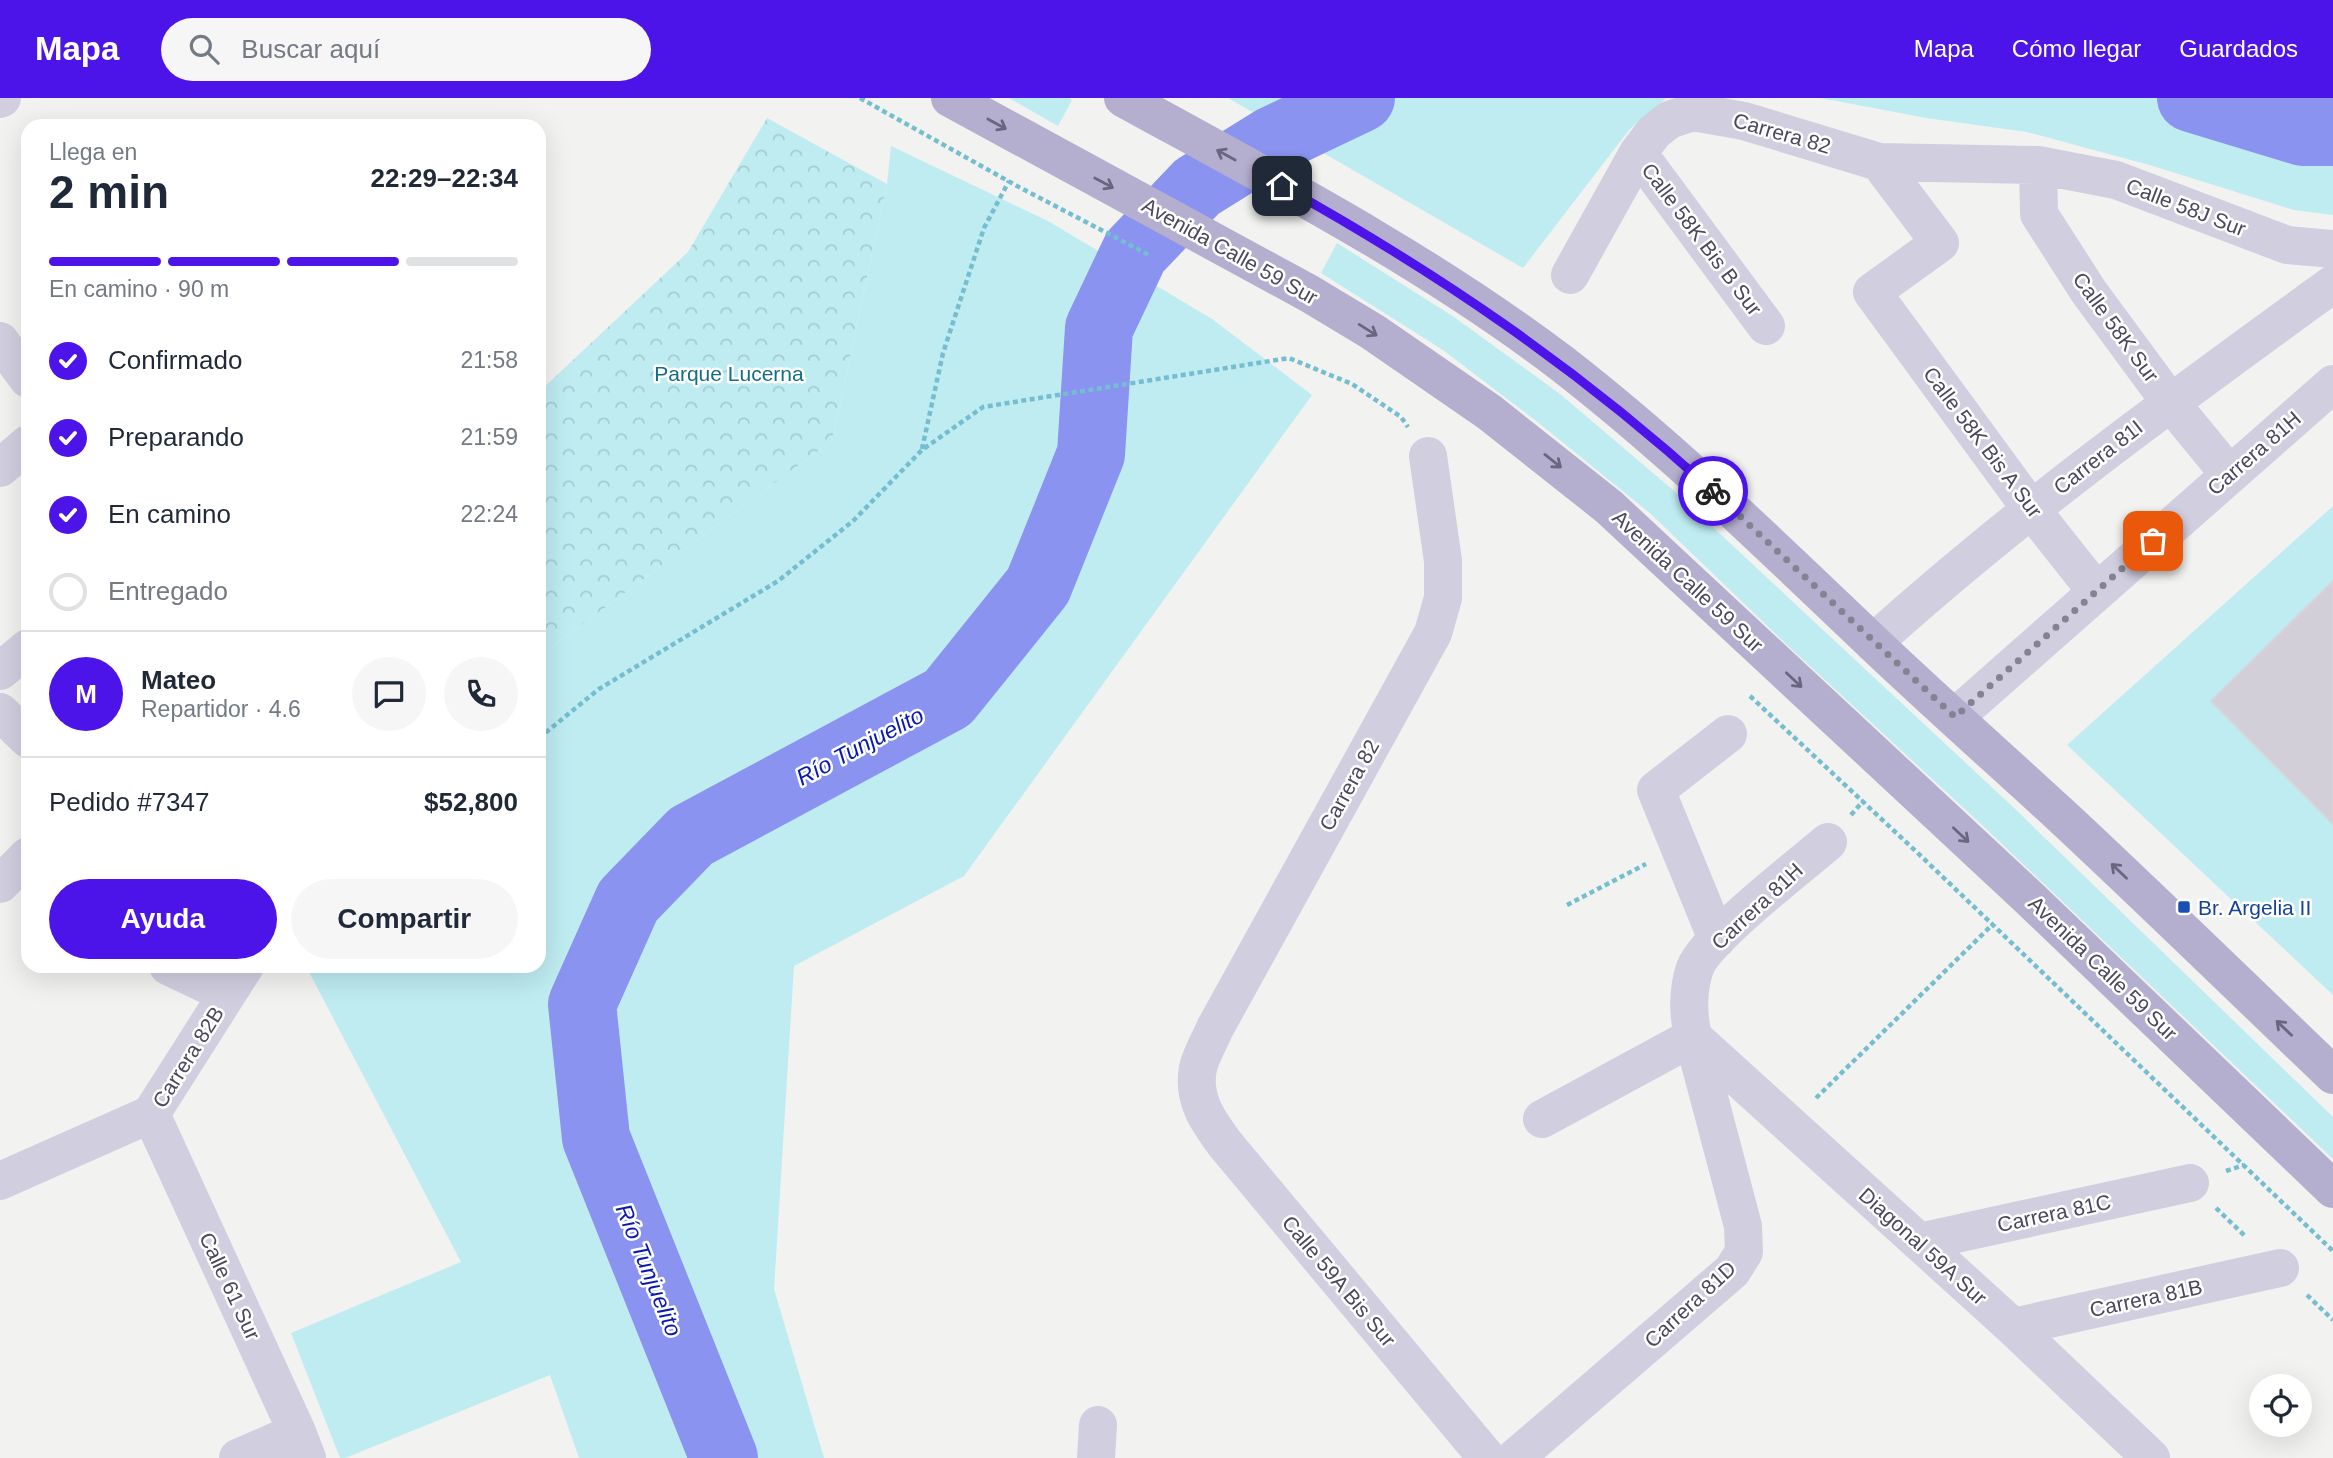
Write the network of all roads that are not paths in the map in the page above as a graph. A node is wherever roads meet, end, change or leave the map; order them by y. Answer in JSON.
{"nodes":[{"id":1,"x":950,"y":98,"type":"edge"},
{"id":2,"x":1123,"y":98,"type":"edge"},
{"id":3,"x":1638,"y":153,"type":"junction"},
{"id":4,"x":1879,"y":162,"type":"junction"},
{"id":5,"x":2038,"y":165,"type":"junction"},
{"id":6,"x":2333,"y":249,"type":"edge"},
{"id":7,"x":1570,"y":275,"type":"dead end"},
{"id":8,"x":2333,"y":284,"type":"edge"},
{"id":9,"x":1766,"y":326,"type":"dead end"},
{"id":10,"x":0,"y":341,"type":"edge"},
{"id":11,"x":21,"y":370,"type":"edge"},
{"id":12,"x":2333,"y":384,"type":"edge"},
{"id":13,"x":2170,"y":402,"type":"junction"},
{"id":14,"x":21,"y":450,"type":"edge"},
{"id":15,"x":1428,"y":456,"type":"road end"},
{"id":16,"x":0,"y":468,"type":"edge"},
{"id":17,"x":2229,"y":474,"type":"junction"},
{"id":18,"x":2031,"y":509,"type":"junction"},
{"id":19,"x":2096,"y":591,"type":"junction"},
{"id":20,"x":1873,"y":643,"type":"junction"},
{"id":21,"x":21,"y":654,"type":"edge"},
{"id":22,"x":0,"y":671,"type":"edge"},
{"id":23,"x":0,"y":712,"type":"edge"},
{"id":24,"x":1955,"y":717,"type":"junction"},
{"id":25,"x":21,"y":732,"type":"edge"},
{"id":26,"x":1728,"y":734,"type":"road end"},
{"id":27,"x":1828,"y":842,"type":"road end"},
{"id":28,"x":21,"y":863,"type":"edge"},
{"id":29,"x":0,"y":884,"type":"edge"},
{"id":30,"x":1717,"y":939,"type":"junction"},
{"id":31,"x":202,"y":973,"type":"edge"},
{"id":32,"x":236,"y":980,"type":"edge"},
{"id":33,"x":1691,"y":1027,"type":"junction"},
{"id":34,"x":2333,"y":1076,"type":"edge"},
{"id":35,"x":1198,"y":1100,"type":"joint"},
{"id":36,"x":151,"y":1114,"type":"junction"},
{"id":37,"x":1542,"y":1119,"type":"dead end"},
{"id":38,"x":0,"y":1181,"type":"edge"},
{"id":39,"x":2190,"y":1183,"type":"road end"},
{"id":40,"x":2333,"y":1189,"type":"edge"},
{"id":41,"x":1919,"y":1242,"type":"junction"},
{"id":42,"x":2280,"y":1268,"type":"dead end"},
{"id":43,"x":2013,"y":1327,"type":"junction"},
{"id":44,"x":302,"y":1445,"type":"edge"},
{"id":45,"x":238,"y":1458,"type":"edge"},
{"id":46,"x":1487,"y":1458,"type":"edge"},
{"id":47,"x":1515,"y":1458,"type":"edge"},
{"id":48,"x":2151,"y":1458,"type":"edge"}],
"edges":[{"from":1,"to":40,"type":"main road","name":"Avenida Calle 59 Sur","one_way":true},
{"from":20,"to":2,"type":"main road","one_way":true},
{"from":3,"to":4,"type":"street","name":"Carrera 82"},
{"from":3,"to":7,"type":"street","name":"Carrera 82"},
{"from":3,"to":9,"type":"street","name":"Calle 58K Bis B Sur"},
{"from":4,"to":5,"type":"street","name":"Carrera 82"},
{"from":4,"to":18,"type":"street","name":"Calle 58K Bis A Sur"},
{"from":5,"to":6,"type":"street","name":"Calle 58J Sur"},
{"from":5,"to":13,"type":"street","name":"Calle 58K Sur"},
{"from":8,"to":13,"type":"street","name":"Carrera 81I"},
{"from":10,"to":11,"type":"street"},
{"from":12,"to":17,"type":"street","name":"Carrera 81H"},
{"from":13,"to":17,"type":"street","name":"Calle 58K Sur"},
{"from":13,"to":18,"type":"street","name":"Carrera 81I"},
{"from":14,"to":16,"type":"street"},
{"from":15,"to":35,"type":"street","name":"Carrera 82"},
{"from":17,"to":19,"type":"street","name":"Carrera 81H"},
{"from":18,"to":19,"type":"street","name":"Calle 58K Bis A Sur"},
{"from":18,"to":20,"type":"street","name":"Carrera 81I"},
{"from":19,"to":24,"type":"street","name":"Carrera 81H"},
{"from":20,"to":24,"type":"main road"},
{"from":21,"to":22,"type":"street"},
{"from":23,"to":25,"type":"street"},
{"from":34,"to":24,"type":"main road","one_way":true},
{"from":26,"to":30,"type":"street"},
{"from":27,"to":30,"type":"street","name":"Carrera 81H"},
{"from":28,"to":29,"type":"street"},
{"from":30,"to":33,"type":"street","name":"Carrera 81H"},
{"from":31,"to":32,"type":"street"},
{"from":32,"to":36,"type":"street","name":"Carrera 82B"},
{"from":33,"to":37,"type":"street"},
{"from":33,"to":41,"type":"street","name":"Diagonal 59A Sur"},
{"from":33,"to":47,"type":"street","name":"Carrera 81D"},
{"from":35,"to":46,"type":"street","name":"Calle 59A Bis Sur"},
{"from":36,"to":38,"type":"street","name":"Carrera 82B"},
{"from":36,"to":44,"type":"street","name":"Calle 61 Sur"},
{"from":39,"to":41,"type":"street","name":"Carrera 81C"},
{"from":41,"to":43,"type":"street","name":"Diagonal 59A Sur"},
{"from":42,"to":43,"type":"street","name":"Carrera 81B"},
{"from":43,"to":48,"type":"street","name":"Diagonal 59A Sur"},
{"from":44,"to":45,"type":"street"}]}
